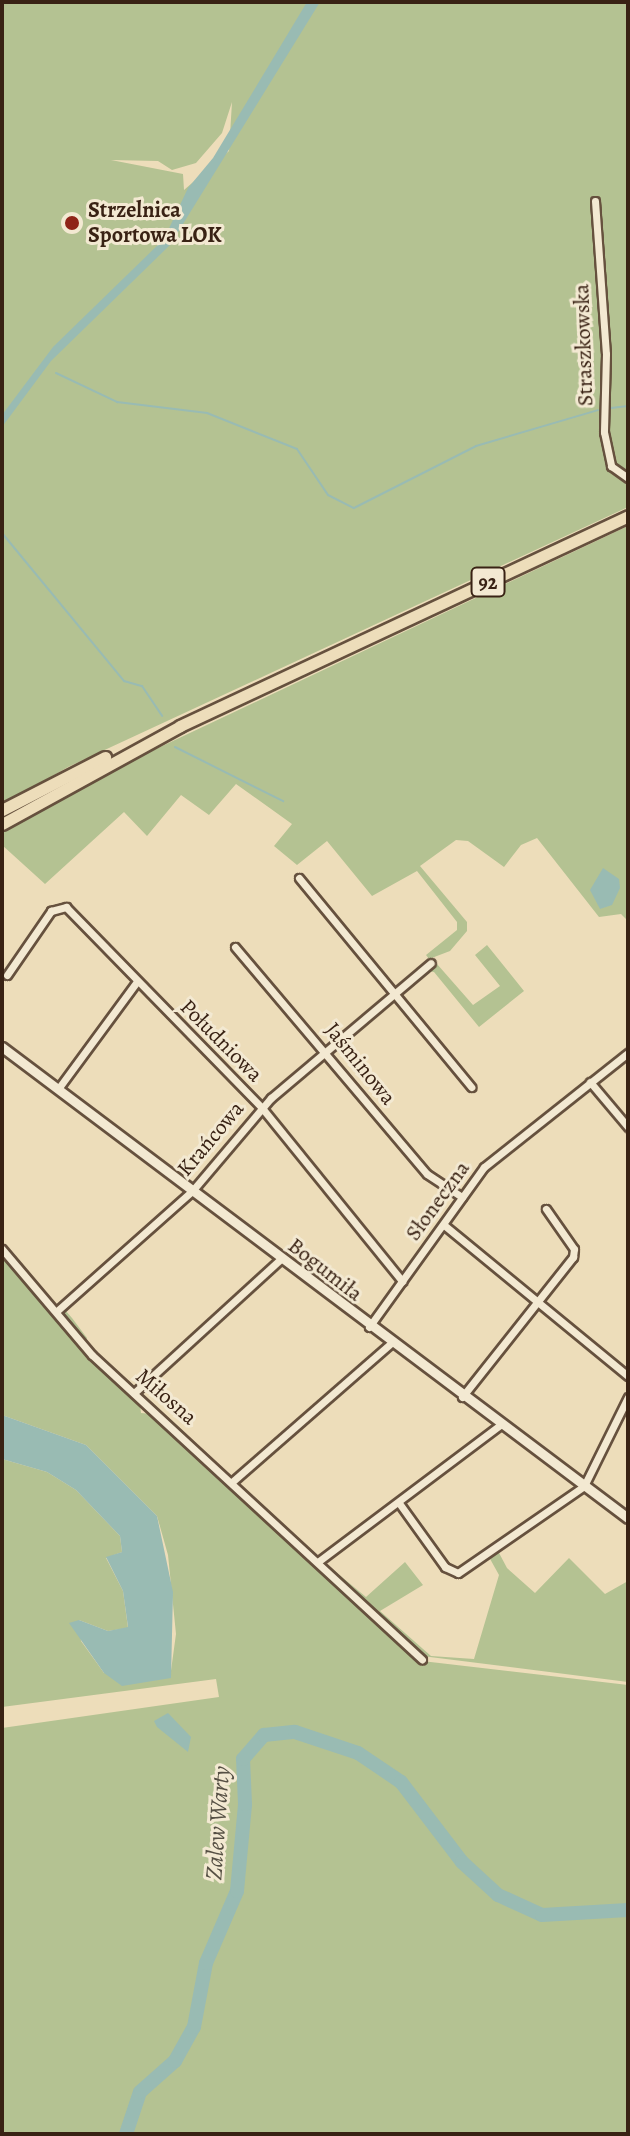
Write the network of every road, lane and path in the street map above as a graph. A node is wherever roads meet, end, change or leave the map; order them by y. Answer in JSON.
{"nodes":[{"id":1,"x":595,"y":201,"type":"dead end"},
{"id":2,"x":628,"y":478,"type":"edge"},
{"id":3,"x":628,"y":516,"type":"edge"},
{"id":4,"x":180,"y":726,"type":"junction"},
{"id":5,"x":2,"y":810,"type":"edge"},
{"id":6,"x":2,"y":824,"type":"edge"},
{"id":7,"x":299,"y":878,"type":"dead end"},
{"id":8,"x":235,"y":947,"type":"dead end"},
{"id":9,"x":431,"y":963,"type":"dead end"},
{"id":10,"x":7,"y":975,"type":"dead end"},
{"id":11,"x":136,"y":983,"type":"junction"},
{"id":12,"x":394,"y":994,"type":"junction"},
{"id":13,"x":2,"y":1047,"type":"edge"},
{"id":14,"x":327,"y":1051,"type":"junction"},
{"id":15,"x":628,"y":1053,"type":"edge"},
{"id":16,"x":590,"y":1082,"type":"junction"},
{"id":17,"x":471,"y":1087,"type":"dead end"},
{"id":18,"x":58,"y":1089,"type":"junction"},
{"id":19,"x":262,"y":1108,"type":"junction"},
{"id":20,"x":628,"y":1127,"type":"edge"},
{"id":21,"x":192,"y":1191,"type":"junction"},
{"id":22,"x":462,"y":1197,"type":"junction"},
{"id":23,"x":546,"y":1209,"type":"dead end"},
{"id":24,"x":444,"y":1225,"type":"junction"},
{"id":25,"x":2,"y":1249,"type":"edge"},
{"id":26,"x":281,"y":1259,"type":"junction"},
{"id":27,"x":402,"y":1281,"type":"junction"},
{"id":28,"x":539,"y":1300,"type":"junction"},
{"id":29,"x":58,"y":1310,"type":"junction"},
{"id":30,"x":369,"y":1327,"type":"junction"},
{"id":31,"x":391,"y":1343,"type":"junction"},
{"id":32,"x":628,"y":1376,"type":"edge"},
{"id":33,"x":134,"y":1393,"type":"junction"},
{"id":34,"x":462,"y":1397,"type":"junction"},
{"id":35,"x":628,"y":1397,"type":"edge"},
{"id":36,"x":500,"y":1425,"type":"junction"},
{"id":37,"x":233,"y":1481,"type":"junction"},
{"id":38,"x":584,"y":1486,"type":"junction"},
{"id":39,"x":399,"y":1503,"type":"junction"},
{"id":40,"x":628,"y":1518,"type":"edge"},
{"id":41,"x":319,"y":1561,"type":"junction"},
{"id":42,"x":422,"y":1660,"type":"dead end"}],
"edges":[{"from":1,"to":2,"type":"street","name":"Straszkowska"},
{"from":3,"to":4,"type":"main road","number":"92"},
{"from":4,"to":5,"type":"main road","number":"92"},
{"from":4,"to":6,"type":"main road","number":"92"},
{"from":7,"to":12,"type":"street"},
{"from":8,"to":14,"type":"street","name":"Jaśminowa"},
{"from":9,"to":12,"type":"street","name":"Krańcowa"},
{"from":10,"to":11,"type":"street","name":"Południowa"},
{"from":11,"to":18,"type":"street"},
{"from":11,"to":19,"type":"street","name":"Południowa"},
{"from":12,"to":14,"type":"street","name":"Krańcowa"},
{"from":12,"to":17,"type":"street"},
{"from":13,"to":18,"type":"street","name":"Bogumiła"},
{"from":14,"to":19,"type":"street","name":"Krańcowa"},
{"from":14,"to":22,"type":"street","name":"Jaśminowa"},
{"from":15,"to":16,"type":"street","name":"Słoneczna"},
{"from":16,"to":20,"type":"street"},
{"from":16,"to":22,"type":"street","name":"Słoneczna"},
{"from":18,"to":21,"type":"street","name":"Bogumiła"},
{"from":19,"to":21,"type":"street","name":"Krańcowa"},
{"from":19,"to":27,"type":"street","name":"Południowa"},
{"from":21,"to":26,"type":"street","name":"Bogumiła"},
{"from":21,"to":29,"type":"street","name":"Krańcowa"},
{"from":22,"to":24,"type":"street","name":"Słoneczna"},
{"from":23,"to":28,"type":"street"},
{"from":24,"to":27,"type":"street","name":"Słoneczna"},
{"from":24,"to":28,"type":"street"},
{"from":25,"to":29,"type":"street","name":"Miłosna"},
{"from":26,"to":30,"type":"street","name":"Bogumiła"},
{"from":26,"to":33,"type":"street"},
{"from":27,"to":30,"type":"street","name":"Słoneczna"},
{"from":28,"to":32,"type":"street"},
{"from":28,"to":34,"type":"street"},
{"from":29,"to":33,"type":"street","name":"Miłosna"},
{"from":30,"to":31,"type":"street","name":"Bogumiła"},
{"from":31,"to":34,"type":"street","name":"Bogumiła"},
{"from":31,"to":37,"type":"street"},
{"from":33,"to":37,"type":"street","name":"Miłosna"},
{"from":34,"to":36,"type":"street","name":"Bogumiła"},
{"from":35,"to":38,"type":"street"},
{"from":36,"to":38,"type":"street","name":"Bogumiła"},
{"from":36,"to":39,"type":"street"},
{"from":37,"to":41,"type":"street","name":"Miłosna"},
{"from":38,"to":39,"type":"street"},
{"from":38,"to":40,"type":"street","name":"Bogumiła"},
{"from":39,"to":41,"type":"street"},
{"from":41,"to":42,"type":"street","name":"Miłosna"}]}
